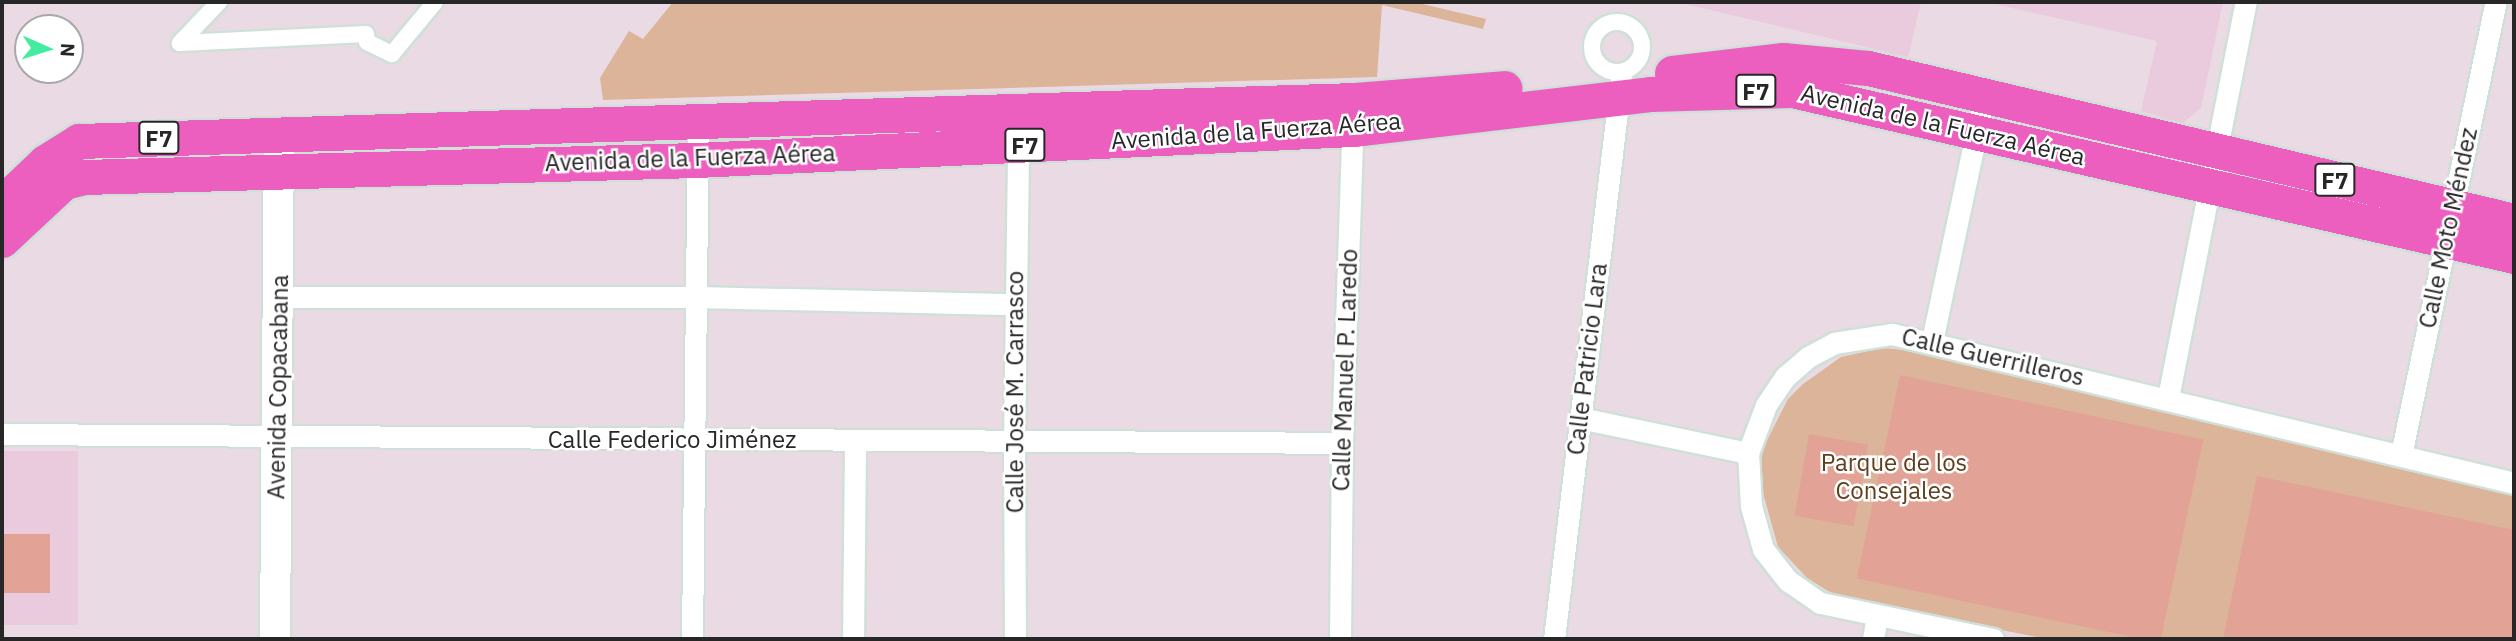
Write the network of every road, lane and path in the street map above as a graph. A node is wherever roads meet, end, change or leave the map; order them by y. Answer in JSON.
{"nodes":[{"id":1,"x":219,"y":2,"type":"edge"},
{"id":2,"x":435,"y":2,"type":"edge"},
{"id":3,"x":2246,"y":2,"type":"edge"},
{"id":4,"x":2496,"y":2,"type":"edge"},
{"id":5,"x":1612,"y":79,"type":"junction"},
{"id":6,"x":1984,"y":97,"type":"junction"},
{"id":7,"x":1353,"y":114,"type":"junction"},
{"id":8,"x":698,"y":122,"type":"junction"},
{"id":9,"x":1977,"y":132,"type":"junction"},
{"id":10,"x":279,"y":134,"type":"junction"},
{"id":11,"x":1018,"y":145,"type":"junction"},
{"id":12,"x":697,"y":160,"type":"junction"},
{"id":13,"x":280,"y":169,"type":"junction"},
{"id":14,"x":2214,"y":170,"type":"junction"},
{"id":15,"x":54,"y":172,"type":"junction"},
{"id":16,"x":2,"y":203,"type":"edge"},
{"id":17,"x":2514,"y":221,"type":"edge"},
{"id":18,"x":2449,"y":223,"type":"junction"},
{"id":19,"x":2,"y":240,"type":"edge"},
{"id":20,"x":2514,"y":256,"type":"edge"},
{"id":21,"x":279,"y":297,"type":"junction"},
{"id":22,"x":696,"y":297,"type":"junction"},
{"id":23,"x":1016,"y":304,"type":"junction"},
{"id":24,"x":1932,"y":341,"type":"junction"},
{"id":25,"x":2168,"y":398,"type":"junction"},
{"id":26,"x":1580,"y":418,"type":"junction"},
{"id":27,"x":2,"y":434,"type":"edge"},
{"id":28,"x":277,"y":435,"type":"junction"},
{"id":29,"x":694,"y":440,"type":"junction"},
{"id":30,"x":855,"y":441,"type":"junction"},
{"id":31,"x":1014,"y":443,"type":"junction"},
{"id":32,"x":1342,"y":443,"type":"junction"},
{"id":33,"x":1748,"y":453,"type":"junction"},
{"id":34,"x":2401,"y":455,"type":"junction"},
{"id":35,"x":2514,"y":483,"type":"edge"},
{"id":36,"x":1877,"y":617,"type":"junction"},
{"id":37,"x":275,"y":639,"type":"edge"},
{"id":38,"x":692,"y":639,"type":"edge"},
{"id":39,"x":853,"y":639,"type":"edge"},
{"id":40,"x":1015,"y":639,"type":"edge"},
{"id":41,"x":1340,"y":639,"type":"edge"},
{"id":42,"x":1554,"y":639,"type":"edge"},
{"id":43,"x":1873,"y":639,"type":"edge"},
{"id":44,"x":1993,"y":639,"type":"edge"}],
"edges":[{"from":1,"to":2,"type":"street"},
{"from":3,"to":14,"type":"street"},
{"from":4,"to":18,"type":"street","name":"Calle Moto Méndez"},
{"from":5,"to":6,"type":"highway","name":"Avenida de la Fuerza Aérea","number":"F7"},
{"from":5,"to":7,"type":"highway","name":"Avenida de la Fuerza Aérea","number":"F7"},
{"from":5,"to":9,"type":"highway","name":"Avenida de la Fuerza Aérea","number":"F7"},
{"from":5,"to":26,"type":"street","name":"Calle Patricio Lara"},
{"from":6,"to":9,"type":"street"},
{"from":6,"to":14,"type":"highway","name":"Avenida de la Fuerza Aérea","number":"F7"},
{"from":7,"to":8,"type":"highway","name":"Avenida de la Fuerza Aérea","number":"F7"},
{"from":7,"to":11,"type":"highway","name":"Avenida de la Fuerza Aérea","number":"F7"},
{"from":7,"to":32,"type":"street","name":"Calle Manuel P. Laredo"},
{"from":8,"to":10,"type":"highway","name":"Avenida de la Fuerza Aérea","number":"F7"},
{"from":8,"to":12,"type":"street"},
{"from":9,"to":14,"type":"highway","name":"Avenida de la Fuerza Aérea","number":"F7"},
{"from":9,"to":24,"type":"street"},
{"from":10,"to":13,"type":"main road","name":"Avenida Copacabana"},
{"from":10,"to":15,"type":"highway","name":"Avenida de la Fuerza Aérea","number":"F7"},
{"from":11,"to":12,"type":"highway","name":"Avenida de la Fuerza Aérea","number":"F7"},
{"from":11,"to":23,"type":"street","name":"Calle José M. Carrasco"},
{"from":12,"to":13,"type":"highway","name":"Avenida de la Fuerza Aérea","number":"F7"},
{"from":12,"to":22,"type":"street"},
{"from":13,"to":15,"type":"highway","name":"Avenida de la Fuerza Aérea","number":"F7"},
{"from":13,"to":21,"type":"main road","name":"Avenida Copacabana"},
{"from":14,"to":18,"type":"highway","name":"Avenida de la Fuerza Aérea","number":"F7"},
{"from":14,"to":25,"type":"street"},
{"from":15,"to":16,"type":"highway","name":"Avenida de la Fuerza Aérea","number":"F7"},
{"from":15,"to":19,"type":"highway","name":"Avenida de la Fuerza Aérea","number":"F7"},
{"from":17,"to":18,"type":"highway","name":"Avenida de la Fuerza Aérea","number":"F7"},
{"from":18,"to":20,"type":"highway","name":"Avenida de la Fuerza Aérea","number":"F7"},
{"from":18,"to":34,"type":"street","name":"Calle Moto Méndez"},
{"from":21,"to":22,"type":"street"},
{"from":21,"to":28,"type":"main road","name":"Avenida Copacabana"},
{"from":22,"to":23,"type":"street"},
{"from":22,"to":29,"type":"street"},
{"from":23,"to":31,"type":"street","name":"Calle José M. Carrasco"},
{"from":24,"to":25,"type":"street","name":"Calle Guerrilleros"},
{"from":24,"to":33,"type":"street","name":"Calle Guerrilleros"},
{"from":25,"to":34,"type":"street","name":"Calle Guerrilleros"},
{"from":26,"to":33,"type":"street"},
{"from":26,"to":42,"type":"street","name":"Calle Patricio Lara"},
{"from":27,"to":28,"type":"street","name":"Calle Federico Jiménez"},
{"from":28,"to":29,"type":"street","name":"Calle Federico Jiménez"},
{"from":28,"to":37,"type":"main road","name":"Avenida Copacabana"},
{"from":29,"to":30,"type":"street","name":"Calle Federico Jiménez"},
{"from":29,"to":38,"type":"street"},
{"from":30,"to":31,"type":"street","name":"Calle Federico Jiménez"},
{"from":30,"to":39,"type":"street"},
{"from":31,"to":32,"type":"street","name":"Calle Federico Jiménez"},
{"from":31,"to":40,"type":"street","name":"Calle José M. Carrasco"},
{"from":32,"to":41,"type":"street","name":"Calle Manuel P. Laredo"},
{"from":33,"to":36,"type":"street","name":"Calle Guerrilleros"},
{"from":34,"to":35,"type":"street","name":"Calle Guerrilleros"},
{"from":36,"to":43,"type":"street"},
{"from":36,"to":44,"type":"street","name":"Calle Guerrilleros"}]}
